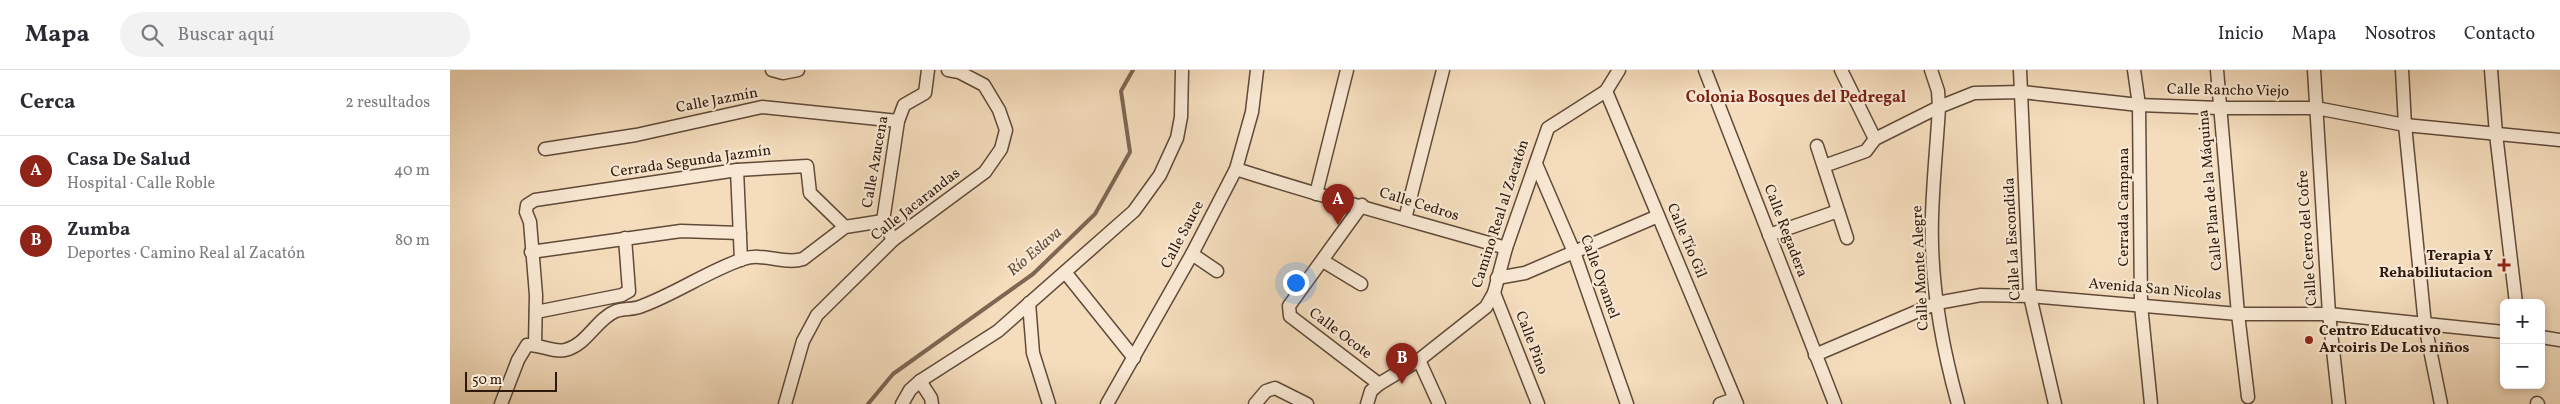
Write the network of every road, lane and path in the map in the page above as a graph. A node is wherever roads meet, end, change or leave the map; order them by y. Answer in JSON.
{"nodes":[{"id":1,"x":772,"y":70,"type":"edge"},
{"id":2,"x":798,"y":70,"type":"edge"},
{"id":3,"x":928,"y":70,"type":"edge"},
{"id":4,"x":948,"y":70,"type":"edge"},
{"id":5,"x":1182,"y":70,"type":"edge"},
{"id":6,"x":1257,"y":70,"type":"edge"},
{"id":7,"x":1347,"y":70,"type":"edge"},
{"id":8,"x":1444,"y":70,"type":"edge"},
{"id":9,"x":1619,"y":70,"type":"edge"},
{"id":10,"x":1705,"y":70,"type":"edge"},
{"id":11,"x":1841,"y":70,"type":"edge"},
{"id":12,"x":1931,"y":70,"type":"edge"},
{"id":13,"x":2020,"y":70,"type":"edge"},
{"id":14,"x":2134,"y":70,"type":"edge"},
{"id":15,"x":2218,"y":70,"type":"edge"},
{"id":16,"x":2314,"y":70,"type":"edge"},
{"id":17,"x":2402,"y":70,"type":"edge"},
{"id":18,"x":2491,"y":70,"type":"edge"},
{"id":19,"x":1606,"y":91,"type":"junction"},
{"id":20,"x":2022,"y":92,"type":"junction"},
{"id":21,"x":2139,"y":105,"type":"junction"},
{"id":22,"x":1939,"y":106,"type":"junction"},
{"id":23,"x":2220,"y":108,"type":"junction"},
{"id":24,"x":2316,"y":108,"type":"junction"},
{"id":25,"x":898,"y":121,"type":"junction"},
{"id":26,"x":2405,"y":124,"type":"junction"},
{"id":27,"x":2496,"y":134,"type":"junction"},
{"id":28,"x":1875,"y":139,"type":"junction"},
{"id":29,"x":2560,"y":140,"type":"edge"},
{"id":30,"x":1817,"y":146,"type":"dead end"},
{"id":31,"x":545,"y":149,"type":"dead end"},
{"id":32,"x":1536,"y":164,"type":"junction"},
{"id":33,"x":1824,"y":166,"type":"junction"},
{"id":34,"x":1236,"y":169,"type":"junction"},
{"id":35,"x":737,"y":170,"type":"junction"},
{"id":36,"x":1316,"y":194,"type":"junction"},
{"id":37,"x":1362,"y":205,"type":"junction"},
{"id":38,"x":1838,"y":211,"type":"junction"},
{"id":39,"x":1658,"y":216,"type":"junction"},
{"id":40,"x":1405,"y":218,"type":"junction"},
{"id":41,"x":883,"y":221,"type":"junction"},
{"id":42,"x":845,"y":228,"type":"junction"},
{"id":43,"x":740,"y":233,"type":"junction"},
{"id":44,"x":1769,"y":235,"type":"junction"},
{"id":45,"x":625,"y":238,"type":"junction"},
{"id":46,"x":1847,"y":238,"type":"dead end"},
{"id":47,"x":893,"y":240,"type":"junction"},
{"id":48,"x":1506,"y":248,"type":"junction"},
{"id":49,"x":531,"y":252,"type":"junction"},
{"id":50,"x":1574,"y":252,"type":"junction"},
{"id":51,"x":1192,"y":254,"type":"junction"},
{"id":52,"x":741,"y":260,"type":"junction"},
{"id":53,"x":1323,"y":262,"type":"junction"},
{"id":54,"x":1217,"y":271,"type":"dead end"},
{"id":55,"x":1065,"y":272,"type":"junction"},
{"id":56,"x":1497,"y":278,"type":"junction"},
{"id":57,"x":1361,"y":284,"type":"dead end"},
{"id":58,"x":1494,"y":293,"type":"junction"},
{"id":59,"x":612,"y":296,"type":"junction"},
{"id":60,"x":2030,"y":296,"type":"junction"},
{"id":61,"x":2516,"y":299,"type":"edge"},
{"id":62,"x":1029,"y":303,"type":"junction"},
{"id":63,"x":1937,"y":303,"type":"junction"},
{"id":64,"x":2141,"y":305,"type":"junction"},
{"id":65,"x":617,"y":311,"type":"junction"},
{"id":66,"x":536,"y":312,"type":"junction"},
{"id":67,"x":2238,"y":314,"type":"junction"},
{"id":68,"x":2329,"y":314,"type":"junction"},
{"id":69,"x":2425,"y":325,"type":"junction"},
{"id":70,"x":2500,"y":332,"type":"edge"},
{"id":71,"x":2545,"y":338,"type":"edge"},
{"id":72,"x":2560,"y":340,"type":"edge"},
{"id":73,"x":531,"y":345,"type":"junction"},
{"id":74,"x":1815,"y":354,"type":"junction"},
{"id":75,"x":1134,"y":358,"type":"junction"},
{"id":76,"x":1419,"y":360,"type":"junction"},
{"id":77,"x":920,"y":381,"type":"junction"},
{"id":78,"x":1379,"y":384,"type":"junction"},
{"id":79,"x":2248,"y":397,"type":"dead end"},
{"id":80,"x":1735,"y":401,"type":"edge"},
{"id":81,"x":501,"y":404,"type":"edge"},
{"id":82,"x":785,"y":404,"type":"edge"},
{"id":83,"x":902,"y":404,"type":"edge"},
{"id":84,"x":932,"y":404,"type":"edge"},
{"id":85,"x":1049,"y":404,"type":"edge"},
{"id":86,"x":1107,"y":404,"type":"edge"},
{"id":87,"x":1255,"y":404,"type":"edge"},
{"id":88,"x":1307,"y":404,"type":"edge"},
{"id":89,"x":1368,"y":404,"type":"edge"},
{"id":90,"x":1439,"y":404,"type":"edge"},
{"id":91,"x":1538,"y":404,"type":"edge"},
{"id":92,"x":1627,"y":404,"type":"edge"},
{"id":93,"x":1720,"y":404,"type":"edge"},
{"id":94,"x":1835,"y":404,"type":"edge"},
{"id":95,"x":1958,"y":404,"type":"edge"},
{"id":96,"x":2055,"y":404,"type":"edge"},
{"id":97,"x":2151,"y":404,"type":"edge"},
{"id":98,"x":2339,"y":404,"type":"edge"},
{"id":99,"x":2440,"y":404,"type":"edge"}],
"edges":[{"from":1,"to":2,"type":"street"},
{"from":3,"to":25,"type":"street","name":"Calle Azucena"},
{"from":4,"to":47,"type":"street","name":"Calle Jacarandas"},
{"from":5,"to":55,"type":"street"},
{"from":6,"to":34,"type":"street","name":"Calle Sauce"},
{"from":7,"to":36,"type":"street"},
{"from":8,"to":40,"type":"street"},
{"from":9,"to":19,"type":"street","name":"Camino Real al Zacatón"},
{"from":10,"to":44,"type":"street","name":"Calle Regadera"},
{"from":11,"to":28,"type":"street"},
{"from":12,"to":22,"type":"street","name":"Calle Monte Alegre"},
{"from":13,"to":20,"type":"street","name":"Calle La Escondida"},
{"from":14,"to":21,"type":"street","name":"Cerrada Campana"},
{"from":15,"to":23,"type":"street","name":"Calle Plan de la Máquina"},
{"from":16,"to":24,"type":"street","name":"Calle Cerro del Cofre"},
{"from":17,"to":26,"type":"street"},
{"from":18,"to":27,"type":"street"},
{"from":19,"to":32,"type":"street","name":"Camino Real al Zacatón"},
{"from":19,"to":39,"type":"street","name":"Calle Tío Gil"},
{"from":20,"to":21,"type":"street","name":"Calle Rancho Viejo"},
{"from":20,"to":22,"type":"street","name":"Calle Rancho Viejo"},
{"from":20,"to":60,"type":"street","name":"Calle La Escondida"},
{"from":21,"to":23,"type":"street","name":"Calle Rancho Viejo"},
{"from":21,"to":64,"type":"street","name":"Cerrada Campana"},
{"from":22,"to":28,"type":"street","name":"Calle Rancho Viejo"},
{"from":22,"to":63,"type":"street","name":"Calle Monte Alegre"},
{"from":23,"to":24,"type":"street","name":"Calle Rancho Viejo"},
{"from":23,"to":67,"type":"street","name":"Calle Plan de la Máquina"},
{"from":24,"to":26,"type":"street","name":"Calle Rancho Viejo"},
{"from":24,"to":68,"type":"street","name":"Calle Cerro del Cofre"},
{"from":25,"to":31,"type":"street","name":"Calle Jazmín"},
{"from":25,"to":41,"type":"street","name":"Calle Azucena"},
{"from":26,"to":27,"type":"street","name":"Calle Rancho Viejo"},
{"from":26,"to":69,"type":"street"},
{"from":27,"to":29,"type":"street","name":"Calle Rancho Viejo"},
{"from":27,"to":61,"type":"street"},
{"from":28,"to":33,"type":"street","name":"Calle Rancho Viejo"},
{"from":30,"to":33,"type":"street"},
{"from":32,"to":48,"type":"street","name":"Camino Real al Zacatón"},
{"from":32,"to":50,"type":"street","name":"Calle Oyamel"},
{"from":33,"to":38,"type":"street"},
{"from":34,"to":36,"type":"street","name":"Calle Cedros"},
{"from":34,"to":51,"type":"street","name":"Calle Sauce"},
{"from":35,"to":42,"type":"street","name":"Cerrada Segunda Jazmín"},
{"from":35,"to":43,"type":"street"},
{"from":35,"to":49,"type":"street","name":"Cerrada Segunda Jazmín"},
{"from":36,"to":37,"type":"street","name":"Calle Cedros"},
{"from":37,"to":40,"type":"street","name":"Calle Cedros"},
{"from":37,"to":53,"type":"street"},
{"from":38,"to":44,"type":"street"},
{"from":38,"to":46,"type":"street"},
{"from":39,"to":50,"type":"street"},
{"from":39,"to":80,"type":"street","name":"Calle Tío Gil"},
{"from":40,"to":48,"type":"street","name":"Calle Cedros"},
{"from":41,"to":42,"type":"street","name":"Calle Jacarandas"},
{"from":41,"to":47,"type":"street","name":"Calle Azucena"},
{"from":42,"to":52,"type":"street"},
{"from":43,"to":45,"type":"street"},
{"from":43,"to":52,"type":"street"},
{"from":44,"to":74,"type":"street","name":"Calle Regadera"},
{"from":45,"to":49,"type":"street"},
{"from":45,"to":59,"type":"street"},
{"from":47,"to":82,"type":"street","name":"Calle Jacarandas"},
{"from":48,"to":56,"type":"street","name":"Camino Real al Zacatón"},
{"from":49,"to":66,"type":"street"},
{"from":50,"to":56,"type":"street"},
{"from":50,"to":92,"type":"street","name":"Calle Oyamel"},
{"from":51,"to":54,"type":"street"},
{"from":51,"to":75,"type":"street","name":"Calle Sauce"},
{"from":52,"to":65,"type":"street"},
{"from":53,"to":57,"type":"street"},
{"from":53,"to":78,"type":"street","name":"Calle Ocote"},
{"from":55,"to":62,"type":"street"},
{"from":55,"to":75,"type":"street"},
{"from":56,"to":58,"type":"street","name":"Camino Real al Zacatón"},
{"from":58,"to":76,"type":"street","name":"Camino Real al Zacatón"},
{"from":58,"to":91,"type":"street","name":"Calle Pino"},
{"from":59,"to":65,"type":"street"},
{"from":59,"to":66,"type":"street"},
{"from":60,"to":63,"type":"street","name":"Avenida San Nicolas"},
{"from":60,"to":64,"type":"street","name":"Avenida San Nicolas"},
{"from":60,"to":96,"type":"street","name":"Calle La Escondida"},
{"from":62,"to":77,"type":"street"},
{"from":62,"to":85,"type":"street"},
{"from":63,"to":74,"type":"street","name":"Avenida San Nicolas"},
{"from":63,"to":95,"type":"street","name":"Calle Monte Alegre"},
{"from":64,"to":67,"type":"street","name":"Avenida San Nicolas"},
{"from":64,"to":97,"type":"street","name":"Cerrada Campana"},
{"from":65,"to":73,"type":"street"},
{"from":66,"to":73,"type":"street"},
{"from":67,"to":68,"type":"street","name":"Avenida San Nicolas"},
{"from":67,"to":79,"type":"street","name":"Calle Plan de la Máquina"},
{"from":68,"to":69,"type":"street","name":"Avenida San Nicolas"},
{"from":68,"to":98,"type":"street","name":"Calle Cerro del Cofre"},
{"from":69,"to":70,"type":"street","name":"Avenida San Nicolas"},
{"from":69,"to":99,"type":"street"},
{"from":71,"to":72,"type":"street"},
{"from":73,"to":81,"type":"street"},
{"from":74,"to":94,"type":"street","name":"Calle Regadera"},
{"from":75,"to":86,"type":"street","name":"Calle Sauce"},
{"from":76,"to":78,"type":"street","name":"Camino Real al Zacatón"},
{"from":76,"to":90,"type":"street"},
{"from":77,"to":83,"type":"street"},
{"from":77,"to":84,"type":"street"},
{"from":78,"to":89,"type":"street"},
{"from":80,"to":93,"type":"street"},
{"from":87,"to":88,"type":"street"}]}
